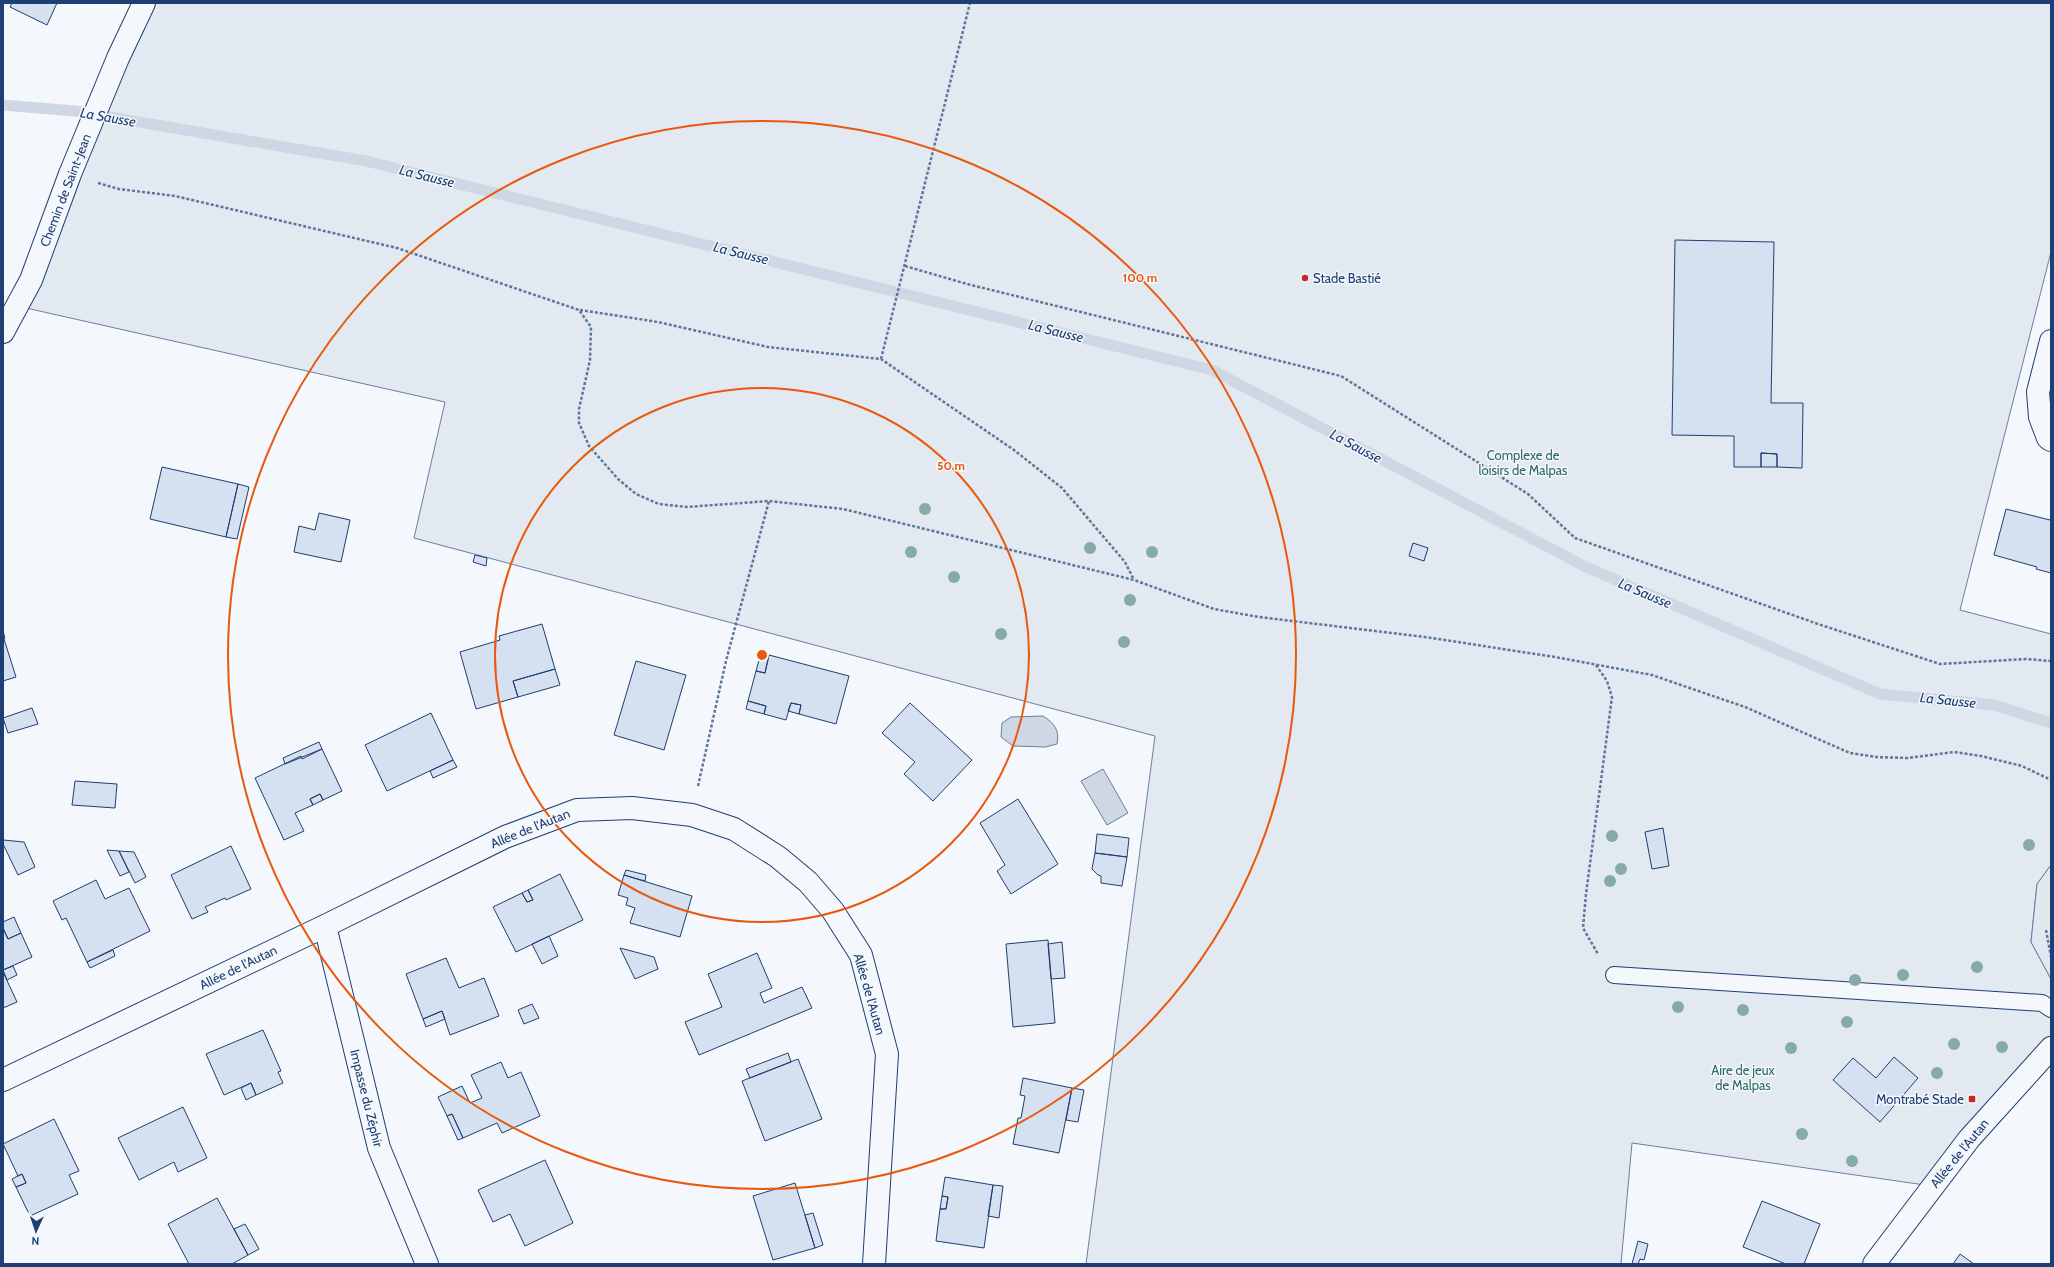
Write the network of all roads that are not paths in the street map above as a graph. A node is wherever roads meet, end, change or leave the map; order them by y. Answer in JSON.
{"nodes":[{"id":1,"x":144,"y":3,"type":"edge"},
{"id":2,"x":3,"y":332,"type":"edge"},
{"id":3,"x":2051,"y":341,"type":"edge"},
{"id":4,"x":2051,"y":440,"type":"edge"},
{"id":5,"x":325,"y":926,"type":"junction"},
{"id":6,"x":1614,"y":975,"type":"road end"},
{"id":7,"x":2051,"y":1009,"type":"edge"},
{"id":8,"x":2051,"y":1048,"type":"edge"},
{"id":9,"x":3,"y":1080,"type":"edge"},
{"id":10,"x":427,"y":1264,"type":"edge"},
{"id":11,"x":874,"y":1264,"type":"edge"},
{"id":12,"x":1874,"y":1264,"type":"edge"}],
"edges":[{"from":1,"to":2,"type":"street","name":"Chemin de Saint-Jean"},
{"from":3,"to":4,"type":"street"},
{"from":5,"to":9,"type":"street","name":"Allée de l'Autan"},
{"from":5,"to":10,"type":"street","name":"Impasse du Zéphir"},
{"from":5,"to":11,"type":"street","name":"Allée de l'Autan"},
{"from":6,"to":7,"type":"lane"},
{"from":8,"to":12,"type":"street","name":"Allée de l'Autan"}]}
